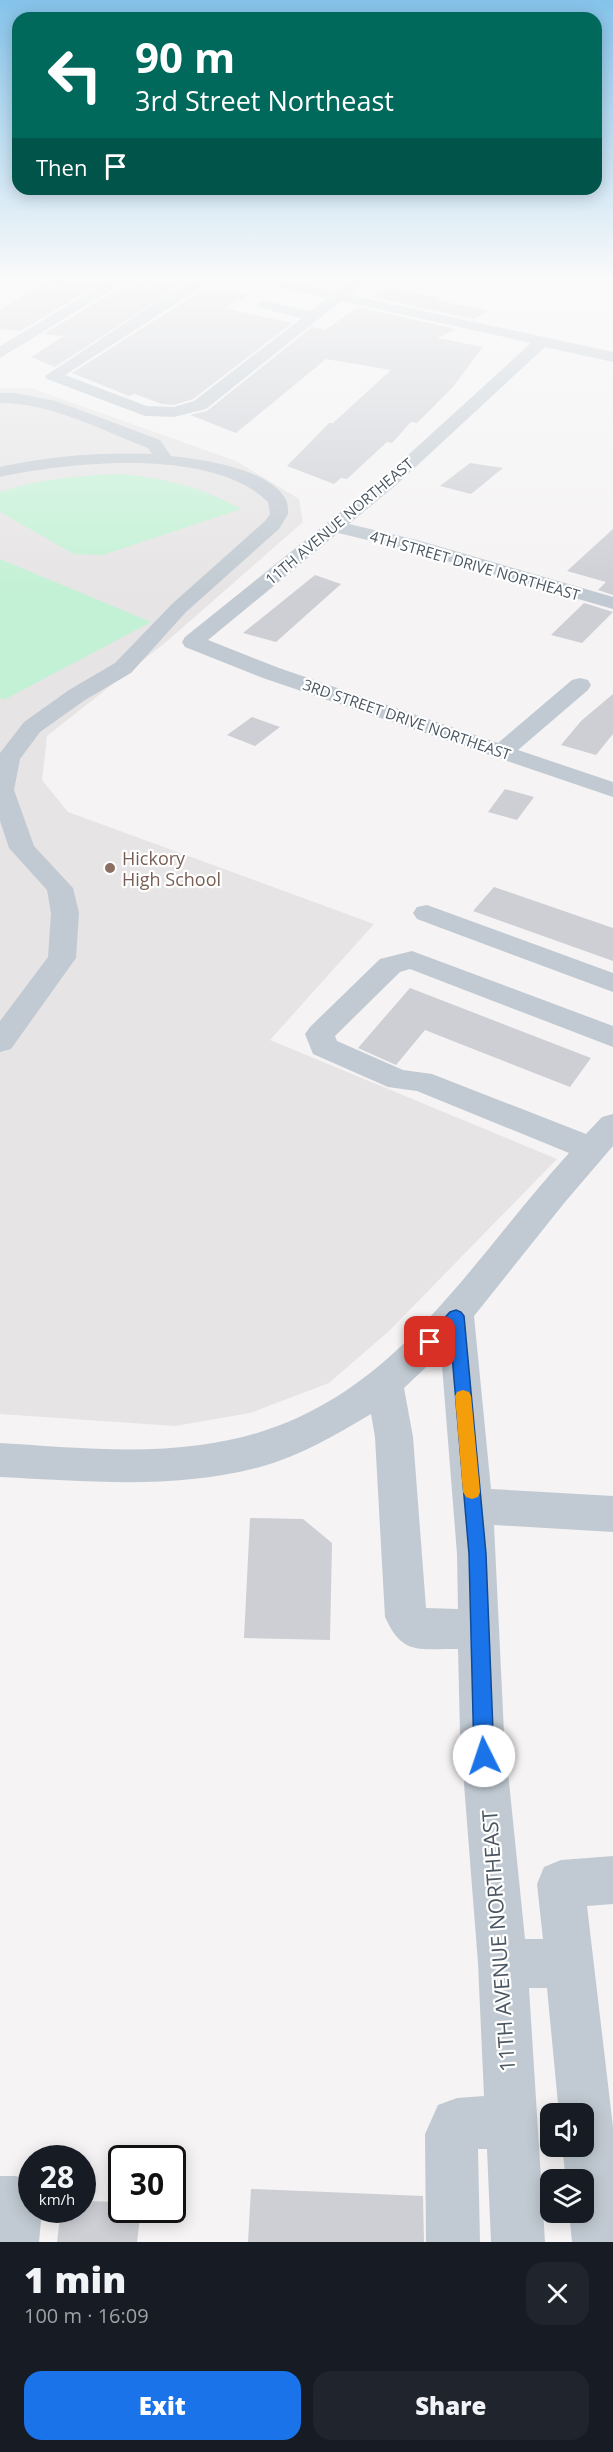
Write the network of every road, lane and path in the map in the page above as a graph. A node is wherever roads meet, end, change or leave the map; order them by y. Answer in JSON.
{"nodes":[{"id":1,"x":70,"y":383,"type":"edge"},
{"id":2,"x":229,"y":383,"type":"edge"},
{"id":3,"x":497,"y":383,"type":"edge"},
{"id":4,"x":0,"y":398,"type":"edge"},
{"id":5,"x":165,"y":460,"type":"junction"},
{"id":6,"x":0,"y":472,"type":"edge"},
{"id":7,"x":337,"y":527,"type":"junction"},
{"id":8,"x":613,"y":603,"type":"edge"},
{"id":9,"x":201,"y":645,"type":"joint"},
{"id":10,"x":580,"y":685,"type":"dead end"},
{"id":11,"x":501,"y":752,"type":"junction"},
{"id":12,"x":613,"y":790,"type":"edge"},
{"id":13,"x":11,"y":848,"type":"edge"},
{"id":14,"x":427,"y":913,"type":"dead end"},
{"id":15,"x":613,"y":983,"type":"edge"},
{"id":16,"x":613,"y":1037,"type":"edge"},
{"id":17,"x":0,"y":1042,"type":"edge"},
{"id":18,"x":613,"y":1125,"type":"edge"},
{"id":19,"x":592,"y":1149,"type":"junction"},
{"id":20,"x":456,"y":1316,"type":"junction"},
{"id":21,"x":385,"y":1384,"type":"junction"},
{"id":22,"x":0,"y":1460,"type":"edge"},
{"id":23,"x":473,"y":1506,"type":"junction"},
{"id":24,"x":613,"y":1514,"type":"edge"},
{"id":25,"x":479,"y":1630,"type":"junction"},
{"id":26,"x":613,"y":1880,"type":"edge"},
{"id":27,"x":502,"y":1963,"type":"junction"},
{"id":28,"x":570,"y":1964,"type":"junction"},
{"id":29,"x":511,"y":2121,"type":"junction"},
{"id":30,"x":0,"y":2203,"type":"edge"},
{"id":31,"x":12,"y":2242,"type":"edge"},
{"id":32,"x":453,"y":2242,"type":"edge"},
{"id":33,"x":518,"y":2242,"type":"edge"},
{"id":34,"x":599,"y":2242,"type":"edge"}],
"edges":[{"from":1,"to":2,"type":"street"},
{"from":3,"to":7,"type":"street","name":"11TH AVENUE NORTHEAST"},
{"from":4,"to":5,"type":"street"},
{"from":5,"to":6,"type":"street"},
{"from":5,"to":13,"type":"street"},
{"from":7,"to":8,"type":"street","name":"4TH STREET DRIVE NORTHEAST"},
{"from":7,"to":9,"type":"street","name":"11TH AVENUE NORTHEAST"},
{"from":9,"to":11,"type":"street","name":"3RD STREET DRIVE NORTHEAST"},
{"from":10,"to":11,"type":"street"},
{"from":11,"to":12,"type":"street","name":"3RD STREET DRIVE NORTHEAST"},
{"from":13,"to":17,"type":"street"},
{"from":14,"to":15,"type":"street"},
{"from":16,"to":19,"type":"street"},
{"from":18,"to":19,"type":"street"},
{"from":19,"to":20,"type":"street"},
{"from":20,"to":21,"type":"street"},
{"from":20,"to":23,"type":"street","name":"11TH AVENUE NORTHEAST"},
{"from":21,"to":22,"type":"street"},
{"from":21,"to":25,"type":"street"},
{"from":23,"to":24,"type":"street"},
{"from":23,"to":25,"type":"street","name":"11TH AVENUE NORTHEAST"},
{"from":25,"to":27,"type":"street","name":"11TH AVENUE NORTHEAST"},
{"from":26,"to":28,"type":"street"},
{"from":27,"to":28,"type":"street"},
{"from":27,"to":29,"type":"street","name":"11TH AVENUE NORTHEAST"},
{"from":28,"to":34,"type":"street"},
{"from":29,"to":32,"type":"street"},
{"from":29,"to":33,"type":"street","name":"11TH AVENUE NORTHEAST"},
{"from":30,"to":31,"type":"street"}]}
